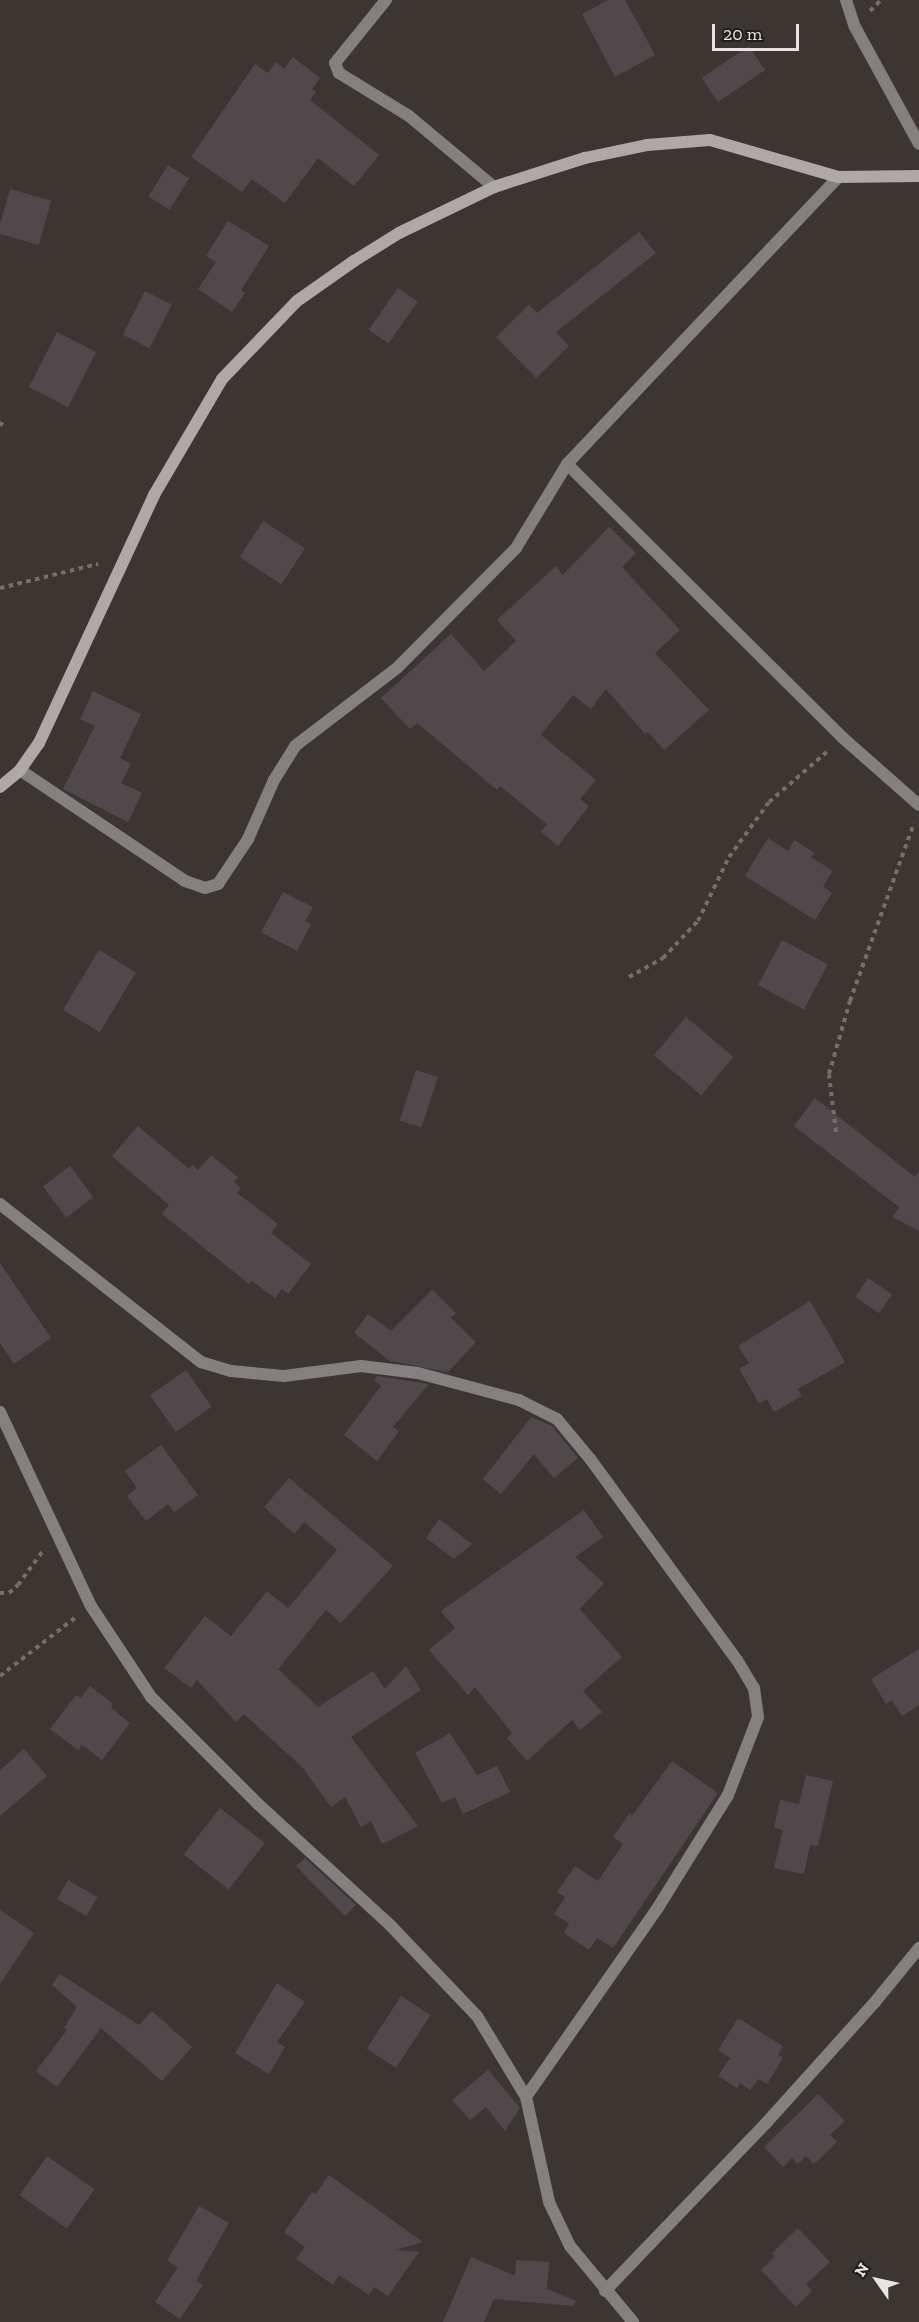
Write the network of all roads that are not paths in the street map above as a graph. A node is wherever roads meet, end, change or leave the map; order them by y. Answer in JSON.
{"nodes":[{"id":1,"x":386,"y":0,"type":"edge"},
{"id":2,"x":846,"y":0,"type":"edge"},
{"id":3,"x":919,"y":144,"type":"edge"},
{"id":4,"x":919,"y":176,"type":"edge"},
{"id":5,"x":838,"y":177,"type":"junction"},
{"id":6,"x":494,"y":187,"type":"junction"},
{"id":7,"x":567,"y":464,"type":"junction"},
{"id":8,"x":20,"y":770,"type":"junction"},
{"id":9,"x":0,"y":787,"type":"edge"},
{"id":10,"x":919,"y":805,"type":"edge"},
{"id":11,"x":0,"y":1204,"type":"edge"},
{"id":12,"x":0,"y":1412,"type":"edge"},
{"id":13,"x":919,"y":1948,"type":"edge"},
{"id":14,"x":526,"y":2097,"type":"junction"},
{"id":15,"x":605,"y":2291,"type":"junction"},
{"id":16,"x":633,"y":2322,"type":"edge"}],
"edges":[{"from":1,"to":6,"type":"street"},
{"from":2,"to":3,"type":"street"},
{"from":4,"to":5,"type":"street"},
{"from":5,"to":6,"type":"street"},
{"from":5,"to":7,"type":"street"},
{"from":6,"to":8,"type":"street"},
{"from":7,"to":8,"type":"street"},
{"from":7,"to":10,"type":"street"},
{"from":8,"to":9,"type":"street"},
{"from":11,"to":14,"type":"street"},
{"from":12,"to":14,"type":"street"},
{"from":13,"to":15,"type":"street"},
{"from":14,"to":15,"type":"street"},
{"from":15,"to":16,"type":"street"}]}
